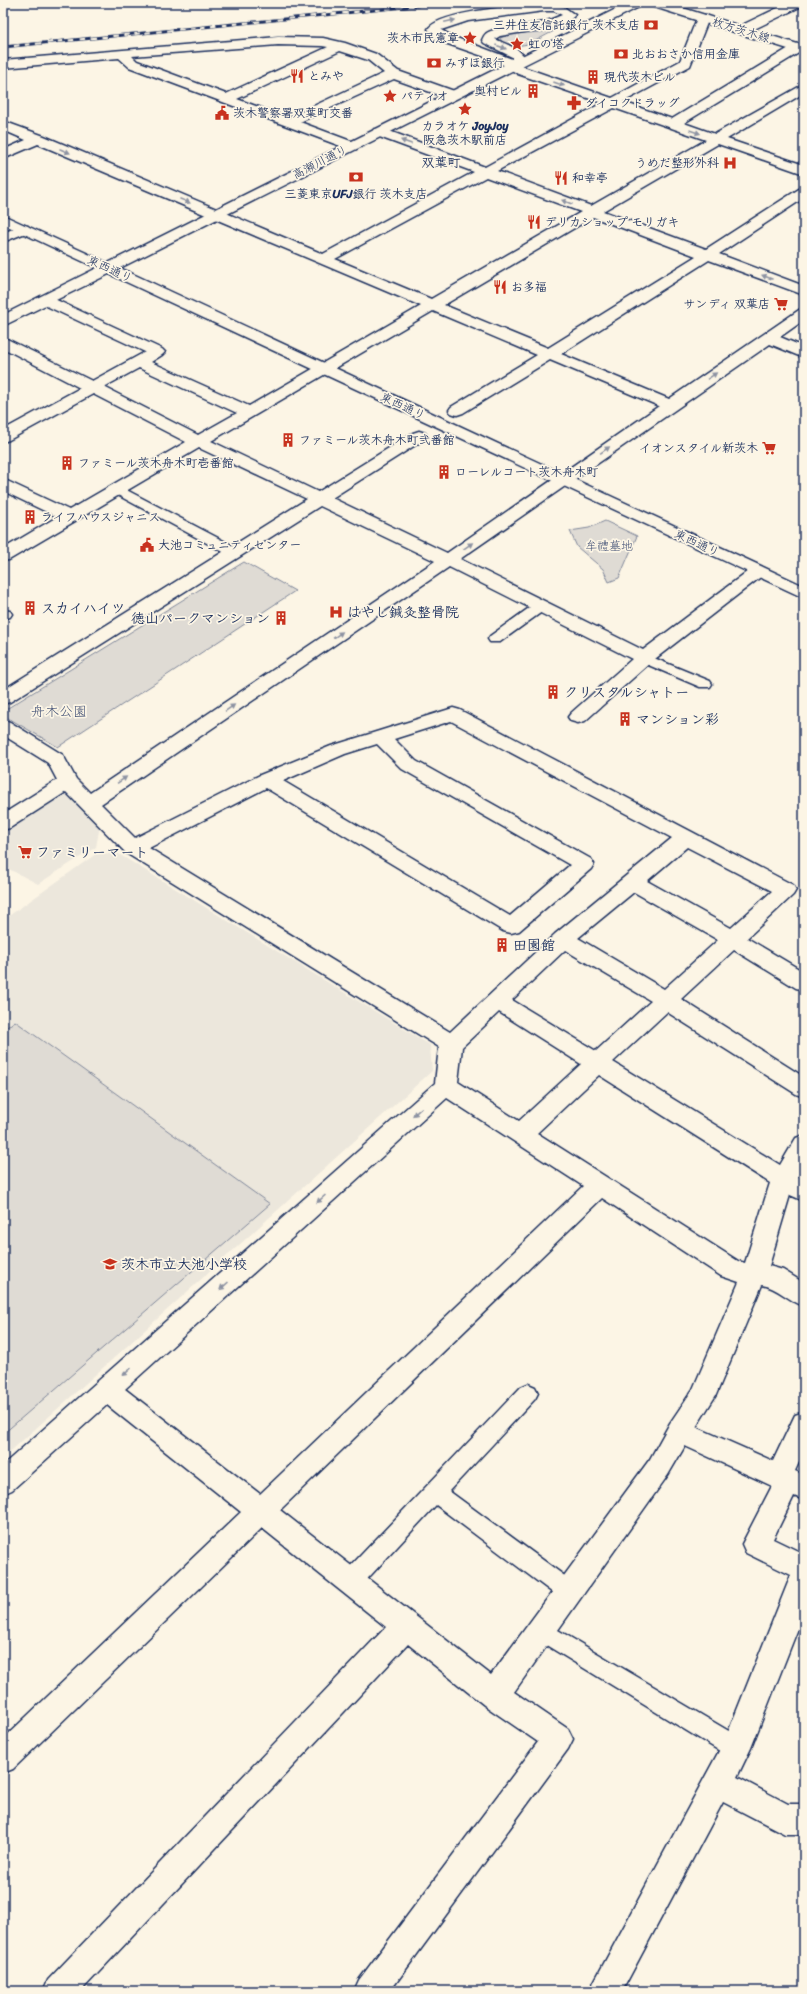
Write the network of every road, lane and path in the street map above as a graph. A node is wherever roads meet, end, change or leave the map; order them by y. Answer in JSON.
{"nodes":[{"id":1,"x":637,"y":3,"type":"edge"},
{"id":2,"x":655,"y":3,"type":"edge"},
{"id":3,"x":794,"y":6,"type":"edge"},
{"id":4,"x":804,"y":12,"type":"edge"},
{"id":5,"x":703,"y":18,"type":"junction"},
{"id":6,"x":742,"y":30,"type":"junction"},
{"id":7,"x":323,"y":42,"type":"junction"},
{"id":8,"x":341,"y":46,"type":"junction"},
{"id":9,"x":801,"y":49,"type":"edge"},
{"id":10,"x":121,"y":54,"type":"junction"},
{"id":11,"x":372,"y":57,"type":"junction"},
{"id":12,"x":3,"y":64,"type":"edge"},
{"id":13,"x":519,"y":68,"type":"junction"},
{"id":14,"x":393,"y":74,"type":"junction"},
{"id":15,"x":804,"y":88,"type":"edge"},
{"id":16,"x":452,"y":95,"type":"junction"},
{"id":17,"x":226,"y":99,"type":"junction"},
{"id":18,"x":611,"y":102,"type":"junction"},
{"id":19,"x":290,"y":122,"type":"junction"},
{"id":20,"x":674,"y":124,"type":"junction"},
{"id":21,"x":3,"y":125,"type":"edge"},
{"id":22,"x":379,"y":132,"type":"junction"},
{"id":23,"x":716,"y":139,"type":"junction"},
{"id":24,"x":39,"y":140,"type":"junction"},
{"id":25,"x":351,"y":146,"type":"junction"},
{"id":26,"x":3,"y":155,"type":"edge"},
{"id":27,"x":804,"y":170,"type":"edge"},
{"id":28,"x":487,"y":172,"type":"junction"},
{"id":29,"x":804,"y":192,"type":"edge"},
{"id":30,"x":592,"y":212,"type":"junction"},
{"id":31,"x":216,"y":214,"type":"junction"},
{"id":32,"x":3,"y":219,"type":"edge"},
{"id":33,"x":23,"y":229,"type":"junction"},
{"id":34,"x":3,"y":238,"type":"edge"},
{"id":35,"x":708,"y":255,"type":"junction"},
{"id":36,"x":323,"y":260,"type":"junction"},
{"id":37,"x":107,"y":268,"type":"junction"},
{"id":38,"x":804,"y":291,"type":"edge"},
{"id":39,"x":45,"y":300,"type":"junction"},
{"id":40,"x":432,"y":306,"type":"junction"},
{"id":41,"x":804,"y":313,"type":"edge"},
{"id":42,"x":3,"y":321,"type":"edge"},
{"id":43,"x":769,"y":338,"type":"junction"},
{"id":44,"x":3,"y":342,"type":"edge"},
{"id":45,"x":804,"y":353,"type":"edge"},
{"id":46,"x":550,"y":354,"type":"junction"},
{"id":47,"x":138,"y":362,"type":"junction"},
{"id":48,"x":323,"y":369,"type":"junction"},
{"id":49,"x":93,"y":388,"type":"junction"},
{"id":50,"x":670,"y":405,"type":"junction"},
{"id":51,"x":457,"y":410,"type":"dead end"},
{"id":52,"x":249,"y":412,"type":"junction"},
{"id":53,"x":419,"y":436,"type":"dead end"},
{"id":54,"x":3,"y":437,"type":"edge"},
{"id":55,"x":199,"y":442,"type":"junction"},
{"id":56,"x":562,"y":480,"type":"junction"},
{"id":57,"x":3,"y":484,"type":"edge"},
{"id":58,"x":118,"y":489,"type":"junction"},
{"id":59,"x":320,"y":498,"type":"junction"},
{"id":60,"x":70,"y":517,"type":"junction"},
{"id":61,"x":234,"y":552,"type":"junction"},
{"id":62,"x":3,"y":556,"type":"edge"},
{"id":63,"x":448,"y":560,"type":"junction"},
{"id":64,"x":758,"y":572,"type":"junction"},
{"id":65,"x":804,"y":593,"type":"edge"},
{"id":66,"x":541,"y":606,"type":"junction"},
{"id":67,"x":495,"y":639,"type":"dead end"},
{"id":68,"x":644,"y":658,"type":"junction"},
{"id":69,"x":704,"y":684,"type":"dead end"},
{"id":70,"x":3,"y":698,"type":"edge"},
{"id":71,"x":578,"y":717,"type":"dead end"},
{"id":72,"x":3,"y":726,"type":"edge"},
{"id":73,"x":381,"y":737,"type":"junction"},
{"id":74,"x":267,"y":780,"type":"junction"},
{"id":75,"x":68,"y":782,"type":"junction"},
{"id":76,"x":90,"y":802,"type":"junction"},
{"id":77,"x":3,"y":823,"type":"edge"},
{"id":78,"x":686,"y":837,"type":"junction"},
{"id":79,"x":133,"y":848,"type":"junction"},
{"id":80,"x":633,"y":882,"type":"junction"},
{"id":81,"x":563,"y":939,"type":"junction"},
{"id":82,"x":733,"y":939,"type":"junction"},
{"id":83,"x":804,"y":982,"type":"edge"},
{"id":84,"x":666,"y":1000,"type":"junction"},
{"id":85,"x":497,"y":1001,"type":"junction"},
{"id":86,"x":451,"y":1044,"type":"junction"},
{"id":87,"x":597,"y":1063,"type":"junction"},
{"id":88,"x":446,"y":1086,"type":"junction"},
{"id":89,"x":804,"y":1088,"type":"edge"},
{"id":90,"x":520,"y":1134,"type":"junction"},
{"id":91,"x":804,"y":1144,"type":"edge"},
{"id":92,"x":600,"y":1185,"type":"junction"},
{"id":93,"x":794,"y":1185,"type":"edge"},
{"id":94,"x":754,"y":1275,"type":"junction"},
{"id":95,"x":804,"y":1296,"type":"edge"},
{"id":96,"x":107,"y":1390,"type":"junction"},
{"id":97,"x":528,"y":1393,"type":"dead end"},
{"id":98,"x":804,"y":1423,"type":"edge"},
{"id":99,"x":679,"y":1432,"type":"junction"},
{"id":100,"x":3,"y":1482,"type":"edge"},
{"id":101,"x":790,"y":1482,"type":"edge"},
{"id":102,"x":436,"y":1492,"type":"junction"},
{"id":103,"x":261,"y":1511,"type":"junction"},
{"id":104,"x":804,"y":1568,"type":"edge"},
{"id":105,"x":804,"y":1578,"type":"edge"},
{"id":106,"x":350,"y":1582,"type":"junction"},
{"id":107,"x":569,"y":1592,"type":"junction"},
{"id":108,"x":406,"y":1626,"type":"junction"},
{"id":109,"x":541,"y":1630,"type":"junction"},
{"id":110,"x":494,"y":1695,"type":"junction"},
{"id":111,"x":736,"y":1748,"type":"junction"},
{"id":112,"x":3,"y":1759,"type":"edge"},
{"id":113,"x":718,"y":1782,"type":"junction"},
{"id":114,"x":804,"y":1819,"type":"edge"},
{"id":115,"x":59,"y":1991,"type":"edge"},
{"id":116,"x":370,"y":1991,"type":"edge"},
{"id":117,"x":605,"y":1991,"type":"edge"}],
"edges":[{"from":1,"to":13,"type":"street","name":"高瀬川通り"},
{"from":2,"to":5,"type":"street","name":"枚方茨木線"},
{"from":3,"to":4,"type":"street"},
{"from":3,"to":6,"type":"street"},
{"from":5,"to":6,"type":"street","name":"枚方茨木線"},
{"from":5,"to":18,"type":"street"},
{"from":6,"to":9,"type":"street","name":"枚方茨木線"},
{"from":7,"to":8,"type":"street"},
{"from":7,"to":10,"type":"street"},
{"from":7,"to":11,"type":"street"},
{"from":8,"to":11,"type":"street"},
{"from":8,"to":17,"type":"street"},
{"from":9,"to":20,"type":"street"},
{"from":10,"to":12,"type":"street"},
{"from":10,"to":17,"type":"street"},
{"from":11,"to":14,"type":"street"},
{"from":13,"to":13,"type":"street","one_way":true},
{"from":13,"to":16,"type":"street","name":"高瀬川通り"},
{"from":13,"to":18,"type":"street","one_way":true},
{"from":14,"to":16,"type":"street"},
{"from":14,"to":19,"type":"street"},
{"from":15,"to":23,"type":"street"},
{"from":16,"to":22,"type":"street","name":"高瀬川通り"},
{"from":17,"to":19,"type":"street"},
{"from":18,"to":20,"type":"street"},
{"from":18,"to":28,"type":"street"},
{"from":19,"to":25,"type":"street"},
{"from":20,"to":23,"type":"street","one_way":true},
{"from":21,"to":24,"type":"street"},
{"from":22,"to":25,"type":"street","name":"高瀬川通り"},
{"from":28,"to":22,"type":"street","one_way":true},
{"from":23,"to":27,"type":"street"},
{"from":23,"to":30,"type":"street"},
{"from":24,"to":26,"type":"street"},
{"from":24,"to":31,"type":"street","one_way":true},
{"from":25,"to":31,"type":"street","name":"高瀬川通り"},
{"from":30,"to":28,"type":"street","one_way":true},
{"from":28,"to":36,"type":"street"},
{"from":29,"to":35,"type":"street"},
{"from":30,"to":35,"type":"street"},
{"from":30,"to":40,"type":"street"},
{"from":31,"to":36,"type":"street"},
{"from":31,"to":37,"type":"street","name":"高瀬川通り"},
{"from":32,"to":33,"type":"street","name":"東西通り"},
{"from":33,"to":34,"type":"street"},
{"from":33,"to":37,"type":"street","name":"東西通り"},
{"from":38,"to":35,"type":"street","one_way":true},
{"from":35,"to":46,"type":"street"},
{"from":36,"to":40,"type":"street"},
{"from":37,"to":39,"type":"street","name":"高瀬川通り"},
{"from":37,"to":48,"type":"street","name":"東西通り"},
{"from":39,"to":42,"type":"street","name":"高瀬川通り"},
{"from":39,"to":47,"type":"street"},
{"from":40,"to":46,"type":"street"},
{"from":40,"to":48,"type":"street"},
{"from":41,"to":43,"type":"street"},
{"from":43,"to":45,"type":"street"},
{"from":50,"to":43,"type":"street","one_way":true},
{"from":44,"to":49,"type":"street"},
{"from":46,"to":50,"type":"street"},
{"from":46,"to":51,"type":"street"},
{"from":47,"to":49,"type":"street"},
{"from":47,"to":52,"type":"street"},
{"from":48,"to":52,"type":"street"},
{"from":48,"to":56,"type":"street","name":"東西通り"},
{"from":49,"to":54,"type":"street"},
{"from":49,"to":55,"type":"street"},
{"from":56,"to":50,"type":"street","one_way":true},
{"from":52,"to":55,"type":"street"},
{"from":53,"to":59,"type":"street"},
{"from":55,"to":58,"type":"street"},
{"from":55,"to":59,"type":"street"},
{"from":63,"to":56,"type":"street","one_way":true},
{"from":56,"to":64,"type":"street","name":"東西通り"},
{"from":57,"to":60,"type":"street"},
{"from":58,"to":60,"type":"street"},
{"from":58,"to":61,"type":"lane"},
{"from":59,"to":61,"type":"street"},
{"from":59,"to":63,"type":"street"},
{"from":60,"to":62,"type":"street"},
{"from":61,"to":70,"type":"street"},
{"from":63,"to":66,"type":"street"},
{"from":76,"to":63,"type":"street","one_way":true},
{"from":64,"to":65,"type":"street","name":"東西通り"},
{"from":64,"to":68,"type":"street"},
{"from":66,"to":67,"type":"lane"},
{"from":66,"to":68,"type":"street"},
{"from":68,"to":69,"type":"lane"},
{"from":68,"to":71,"type":"street"},
{"from":72,"to":75,"type":"street"},
{"from":73,"to":74,"type":"street"},
{"from":73,"to":74,"type":"street"},
{"from":73,"to":78,"type":"street"},
{"from":74,"to":79,"type":"street"},
{"from":75,"to":76,"type":"street"},
{"from":75,"to":77,"type":"street"},
{"from":76,"to":79,"type":"street"},
{"from":78,"to":80,"type":"street"},
{"from":78,"to":82,"type":"street"},
{"from":79,"to":86,"type":"street"},
{"from":80,"to":81,"type":"street"},
{"from":80,"to":82,"type":"street"},
{"from":81,"to":84,"type":"street"},
{"from":81,"to":85,"type":"street"},
{"from":82,"to":83,"type":"street"},
{"from":82,"to":84,"type":"street"},
{"from":84,"to":87,"type":"street"},
{"from":84,"to":89,"type":"street"},
{"from":85,"to":86,"type":"street"},
{"from":85,"to":87,"type":"street"},
{"from":86,"to":88,"type":"street"},
{"from":87,"to":90,"type":"street"},
{"from":87,"to":93,"type":"street"},
{"from":88,"to":90,"type":"street"},
{"from":88,"to":96,"type":"street","one_way":true},
{"from":90,"to":92,"type":"street"},
{"from":91,"to":93,"type":"street"},
{"from":92,"to":94,"type":"street"},
{"from":92,"to":103,"type":"street"},
{"from":93,"to":94,"type":"street"},
{"from":94,"to":95,"type":"street"},
{"from":94,"to":99,"type":"street"},
{"from":96,"to":100,"type":"street"},
{"from":96,"to":103,"type":"street"},
{"from":97,"to":102,"type":"lane"},
{"from":98,"to":101,"type":"street"},
{"from":99,"to":101,"type":"street"},
{"from":99,"to":107,"type":"street"},
{"from":101,"to":104,"type":"street"},
{"from":102,"to":106,"type":"lane"},
{"from":102,"to":107,"type":"lane"},
{"from":103,"to":106,"type":"street"},
{"from":103,"to":112,"type":"street"},
{"from":105,"to":111,"type":"street"},
{"from":106,"to":108,"type":"street"},
{"from":107,"to":109,"type":"street"},
{"from":108,"to":110,"type":"street"},
{"from":108,"to":115,"type":"street"},
{"from":109,"to":110,"type":"street"},
{"from":109,"to":111,"type":"lane"},
{"from":110,"to":116,"type":"street"},
{"from":111,"to":113,"type":"street"},
{"from":113,"to":114,"type":"street"},
{"from":113,"to":117,"type":"street"}]}
